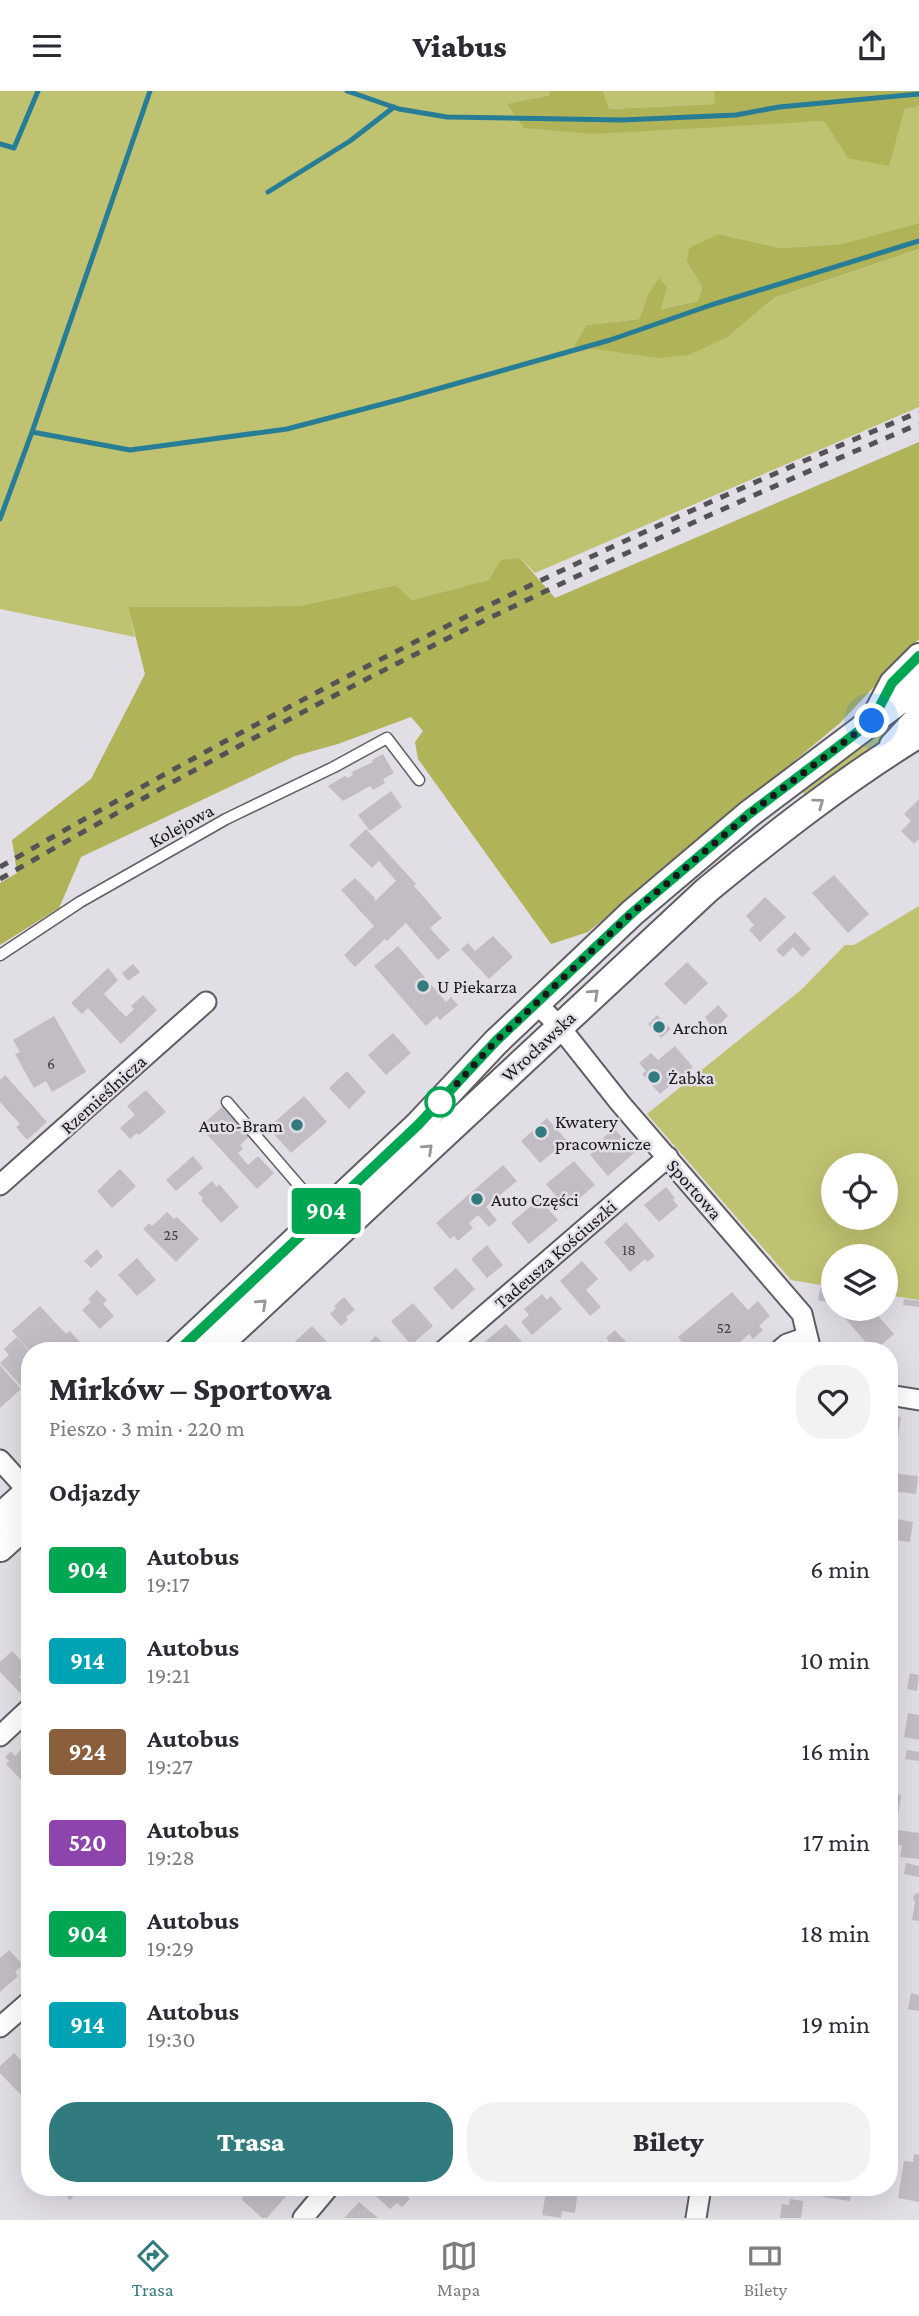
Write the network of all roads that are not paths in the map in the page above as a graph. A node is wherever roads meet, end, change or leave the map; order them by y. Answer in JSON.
{"nodes":[{"id":1,"x":919,"y":656,"type":"edge"},
{"id":2,"x":919,"y":686,"type":"edge"},
{"id":3,"x":919,"y":713,"type":"edge"},
{"id":4,"x":872,"y":721,"type":"junction"},
{"id":5,"x":919,"y":734,"type":"edge"},
{"id":6,"x":879,"y":759,"type":"junction"},
{"id":7,"x":419,"y":780,"type":"dead end"},
{"id":8,"x":0,"y":955,"type":"edge"},
{"id":9,"x":206,"y":1002,"type":"dead end"},
{"id":10,"x":536,"y":1003,"type":"junction"},
{"id":11,"x":559,"y":1026,"type":"junction"},
{"id":12,"x":227,"y":1102,"type":"dead end"},
{"id":13,"x":668,"y":1157,"type":"junction"},
{"id":14,"x":0,"y":1185,"type":"edge"},
{"id":15,"x":325,"y":1212,"type":"junction"},
{"id":16,"x":188,"y":1342,"type":"edge"},
{"id":17,"x":222,"y":1342,"type":"edge"},
{"id":18,"x":453,"y":1342,"type":"edge"},
{"id":19,"x":809,"y":1342,"type":"edge"},
{"id":20,"x":898,"y":1396,"type":"edge"},
{"id":21,"x":919,"y":1400,"type":"edge"},
{"id":22,"x":0,"y":1460,"type":"edge"},
{"id":23,"x":21,"y":1482,"type":"edge"},
{"id":24,"x":21,"y":1497,"type":"edge"},
{"id":25,"x":0,"y":1517,"type":"edge"},
{"id":26,"x":21,"y":1529,"type":"edge"},
{"id":27,"x":0,"y":1548,"type":"edge"},
{"id":28,"x":21,"y":1716,"type":"edge"},
{"id":29,"x":0,"y":1736,"type":"edge"},
{"id":30,"x":21,"y":2009,"type":"edge"},
{"id":31,"x":0,"y":2027,"type":"edge"},
{"id":32,"x":321,"y":2196,"type":"edge"},
{"id":33,"x":700,"y":2196,"type":"edge"},
{"id":34,"x":303,"y":2218,"type":"edge"},
{"id":35,"x":696,"y":2218,"type":"edge"}],
"edges":[{"from":1,"to":4,"type":"street"},
{"from":2,"to":4,"type":"main road","name":"Wrocławska"},
{"from":3,"to":6,"type":"street","name":"Wrocławska"},
{"from":4,"to":10,"type":"main road","name":"Wrocławska"},
{"from":5,"to":6,"type":"main road","name":"Wrocławska"},
{"from":11,"to":6,"type":"main road","name":"Wrocławska","one_way":true},
{"from":7,"to":8,"type":"lane","name":"Kolejowa"},
{"from":9,"to":14,"type":"street","name":"Rzemieślnicza"},
{"from":10,"to":11,"type":"street","name":"Sportowa"},
{"from":10,"to":15,"type":"main road","name":"Wrocławska"},
{"from":11,"to":13,"type":"street","name":"Sportowa"},
{"from":17,"to":11,"type":"main road","name":"Wrocławska","one_way":true},
{"from":12,"to":15,"type":"lane"},
{"from":13,"to":18,"type":"street","name":"Tadeusza Kościuszki"},
{"from":13,"to":19,"type":"street","name":"Sportowa"},
{"from":15,"to":16,"type":"main road","name":"Wrocławska"},
{"from":20,"to":21,"type":"street"},
{"from":22,"to":23,"type":"street"},
{"from":24,"to":25,"type":"main road"},
{"from":26,"to":27,"type":"main road"},
{"from":28,"to":29,"type":"street"},
{"from":30,"to":31,"type":"street"},
{"from":32,"to":34,"type":"street"},
{"from":33,"to":35,"type":"street"}]}
